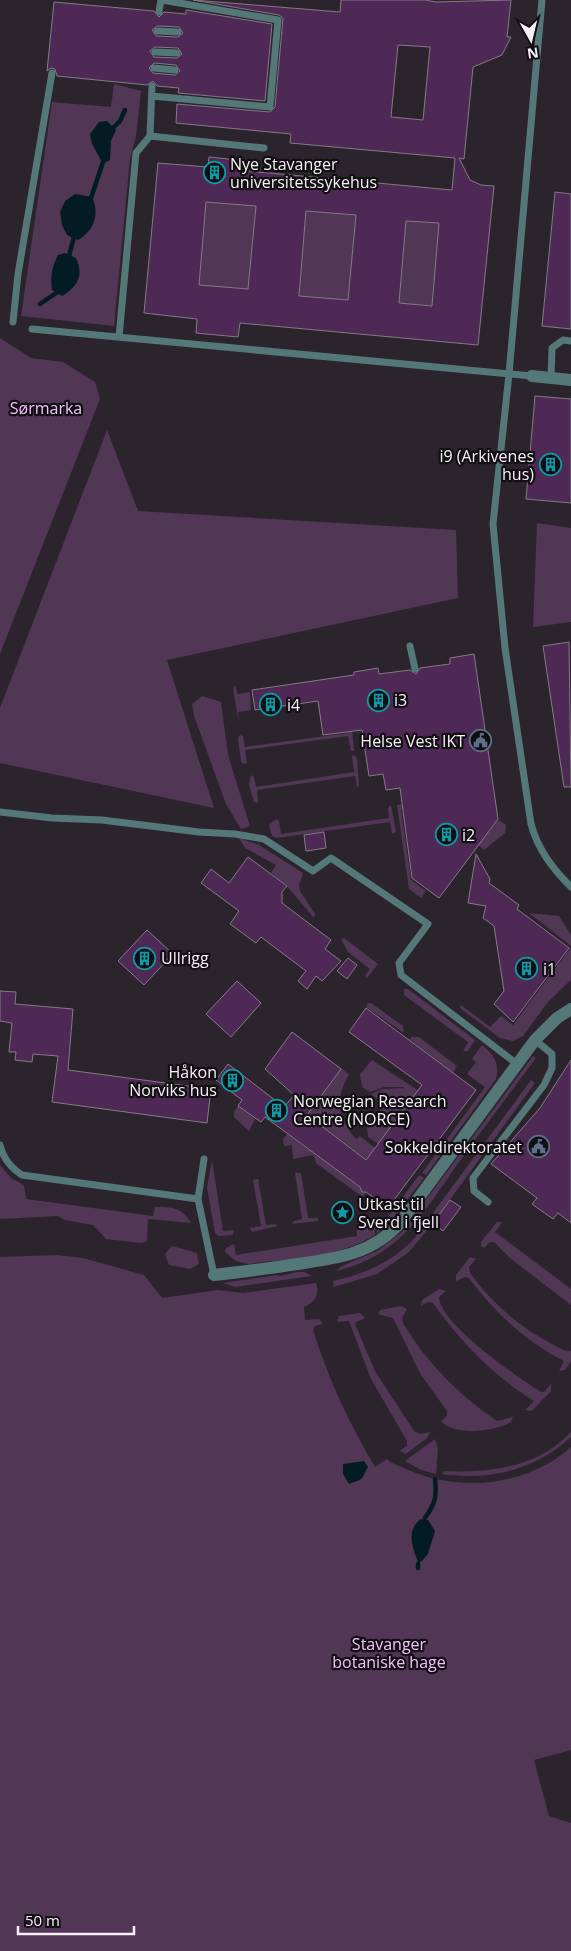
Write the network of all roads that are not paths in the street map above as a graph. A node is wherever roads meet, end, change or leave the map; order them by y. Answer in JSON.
{"nodes":[{"id":1,"x":161,"y":0,"type":"edge"},
{"id":2,"x":542,"y":0,"type":"edge"},
{"id":3,"x":159,"y":12,"type":"dead end"},
{"id":4,"x":157,"y":31,"type":"dead end"},
{"id":5,"x":178,"y":32,"type":"dead end"},
{"id":6,"x":155,"y":52,"type":"dead end"},
{"id":7,"x":176,"y":53,"type":"dead end"},
{"id":8,"x":154,"y":68,"type":"dead end"},
{"id":9,"x":175,"y":70,"type":"dead end"},
{"id":10,"x":52,"y":72,"type":"dead end"},
{"id":11,"x":152,"y":86,"type":"dead end"},
{"id":12,"x":152,"y":96,"type":"junction"},
{"id":13,"x":150,"y":136,"type":"junction"},
{"id":14,"x":264,"y":148,"type":"dead end"},
{"id":15,"x":13,"y":322,"type":"dead end"},
{"id":16,"x":32,"y":329,"type":"dead end"},
{"id":17,"x":119,"y":337,"type":"junction"},
{"id":18,"x":571,"y":341,"type":"edge"},
{"id":19,"x":509,"y":374,"type":"junction"},
{"id":20,"x":532,"y":376,"type":"joint"},
{"id":21,"x":551,"y":378,"type":"junction"},
{"id":22,"x":571,"y":380,"type":"edge"},
{"id":23,"x":410,"y":646,"type":"dead end"},
{"id":24,"x":415,"y":669,"type":"dead end"},
{"id":25,"x":0,"y":812,"type":"edge"},
{"id":26,"x":571,"y":887,"type":"edge"},
{"id":27,"x":571,"y":1009,"type":"edge"},
{"id":28,"x":535,"y":1040,"type":"junction"},
{"id":29,"x":517,"y":1064,"type":"junction"},
{"id":30,"x":0,"y":1145,"type":"edge"},
{"id":31,"x":204,"y":1159,"type":"dead end"},
{"id":32,"x":198,"y":1199,"type":"junction"},
{"id":33,"x":488,"y":1202,"type":"dead end"},
{"id":34,"x":214,"y":1276,"type":"joint"}],
"edges":[{"from":1,"to":3,"type":"lane"},
{"from":1,"to":12,"type":"lane"},
{"from":2,"to":19,"type":"lane"},
{"from":4,"to":5,"type":"lane"},
{"from":6,"to":7,"type":"lane"},
{"from":8,"to":9,"type":"lane"},
{"from":10,"to":15,"type":"lane"},
{"from":11,"to":12,"type":"lane"},
{"from":12,"to":13,"type":"lane"},
{"from":13,"to":14,"type":"lane"},
{"from":13,"to":17,"type":"lane"},
{"from":16,"to":17,"type":"lane"},
{"from":17,"to":19,"type":"lane"},
{"from":18,"to":21,"type":"lane"},
{"from":19,"to":20,"type":"lane"},
{"from":19,"to":26,"type":"lane"},
{"from":20,"to":21,"type":"street"},
{"from":21,"to":22,"type":"street"},
{"from":23,"to":24,"type":"lane"},
{"from":25,"to":29,"type":"lane"},
{"from":27,"to":28,"type":"street"},
{"from":28,"to":29,"type":"street"},
{"from":28,"to":33,"type":"lane"},
{"from":29,"to":34,"type":"street"},
{"from":30,"to":32,"type":"lane"},
{"from":31,"to":32,"type":"lane"},
{"from":32,"to":34,"type":"lane"}]}
